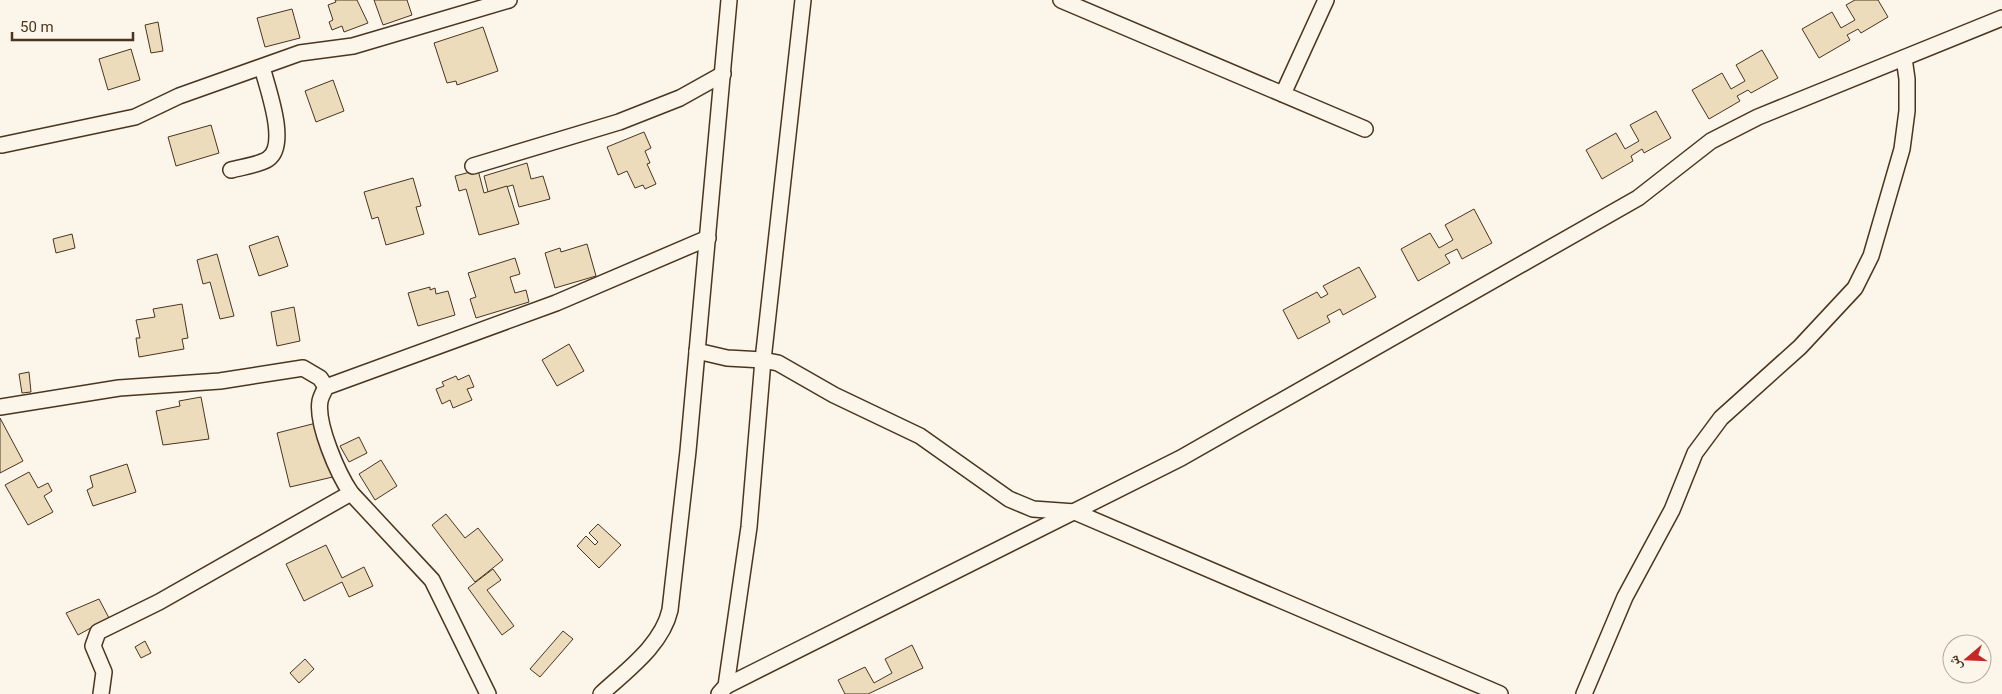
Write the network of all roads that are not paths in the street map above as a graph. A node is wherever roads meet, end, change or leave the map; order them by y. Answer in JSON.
{"nodes":[{"id":1,"x":509,"y":0,"type":"edge"},
{"id":2,"x":729,"y":0,"type":"edge"},
{"id":3,"x":803,"y":0,"type":"edge"},
{"id":4,"x":1061,"y":0,"type":"edge"},
{"id":5,"x":1326,"y":0,"type":"edge"},
{"id":6,"x":2002,"y":18,"type":"edge"},
{"id":7,"x":1904,"y":58,"type":"junction"},
{"id":8,"x":262,"y":67,"type":"junction"},
{"id":9,"x":723,"y":74,"type":"junction"},
{"id":10,"x":1283,"y":94,"type":"junction"},
{"id":11,"x":1365,"y":130,"type":"dead end"},
{"id":12,"x":2,"y":145,"type":"dead end"},
{"id":13,"x":473,"y":166,"type":"dead end"},
{"id":14,"x":231,"y":170,"type":"dead end"},
{"id":15,"x":708,"y":238,"type":"junction"},
{"id":16,"x":697,"y":352,"type":"junction"},
{"id":17,"x":763,"y":360,"type":"junction"},
{"id":18,"x":326,"y":387,"type":"junction"},
{"id":19,"x":0,"y":406,"type":"edge"},
{"id":20,"x":351,"y":493,"type":"junction"},
{"id":21,"x":1075,"y":512,"type":"junction"},
{"id":22,"x":723,"y":690,"type":"edge"},
{"id":23,"x":101,"y":694,"type":"edge"},
{"id":24,"x":488,"y":694,"type":"edge"},
{"id":25,"x":601,"y":694,"type":"edge"},
{"id":26,"x":1500,"y":694,"type":"edge"},
{"id":27,"x":1584,"y":694,"type":"edge"}],
"edges":[{"from":1,"to":8,"type":"street"},
{"from":2,"to":9,"type":"street"},
{"from":3,"to":17,"type":"street"},
{"from":4,"to":10,"type":"street"},
{"from":5,"to":10,"type":"street"},
{"from":6,"to":7,"type":"street"},
{"from":7,"to":21,"type":"street"},
{"from":7,"to":27,"type":"street"},
{"from":8,"to":12,"type":"street"},
{"from":8,"to":14,"type":"street"},
{"from":9,"to":13,"type":"street"},
{"from":9,"to":15,"type":"street"},
{"from":10,"to":11,"type":"street"},
{"from":15,"to":16,"type":"street"},
{"from":15,"to":18,"type":"street"},
{"from":16,"to":17,"type":"street"},
{"from":16,"to":25,"type":"street"},
{"from":17,"to":21,"type":"street"},
{"from":17,"to":22,"type":"street"},
{"from":18,"to":19,"type":"street"},
{"from":18,"to":20,"type":"street"},
{"from":20,"to":23,"type":"street"},
{"from":20,"to":24,"type":"street"},
{"from":21,"to":22,"type":"street"},
{"from":21,"to":26,"type":"street"}]}
